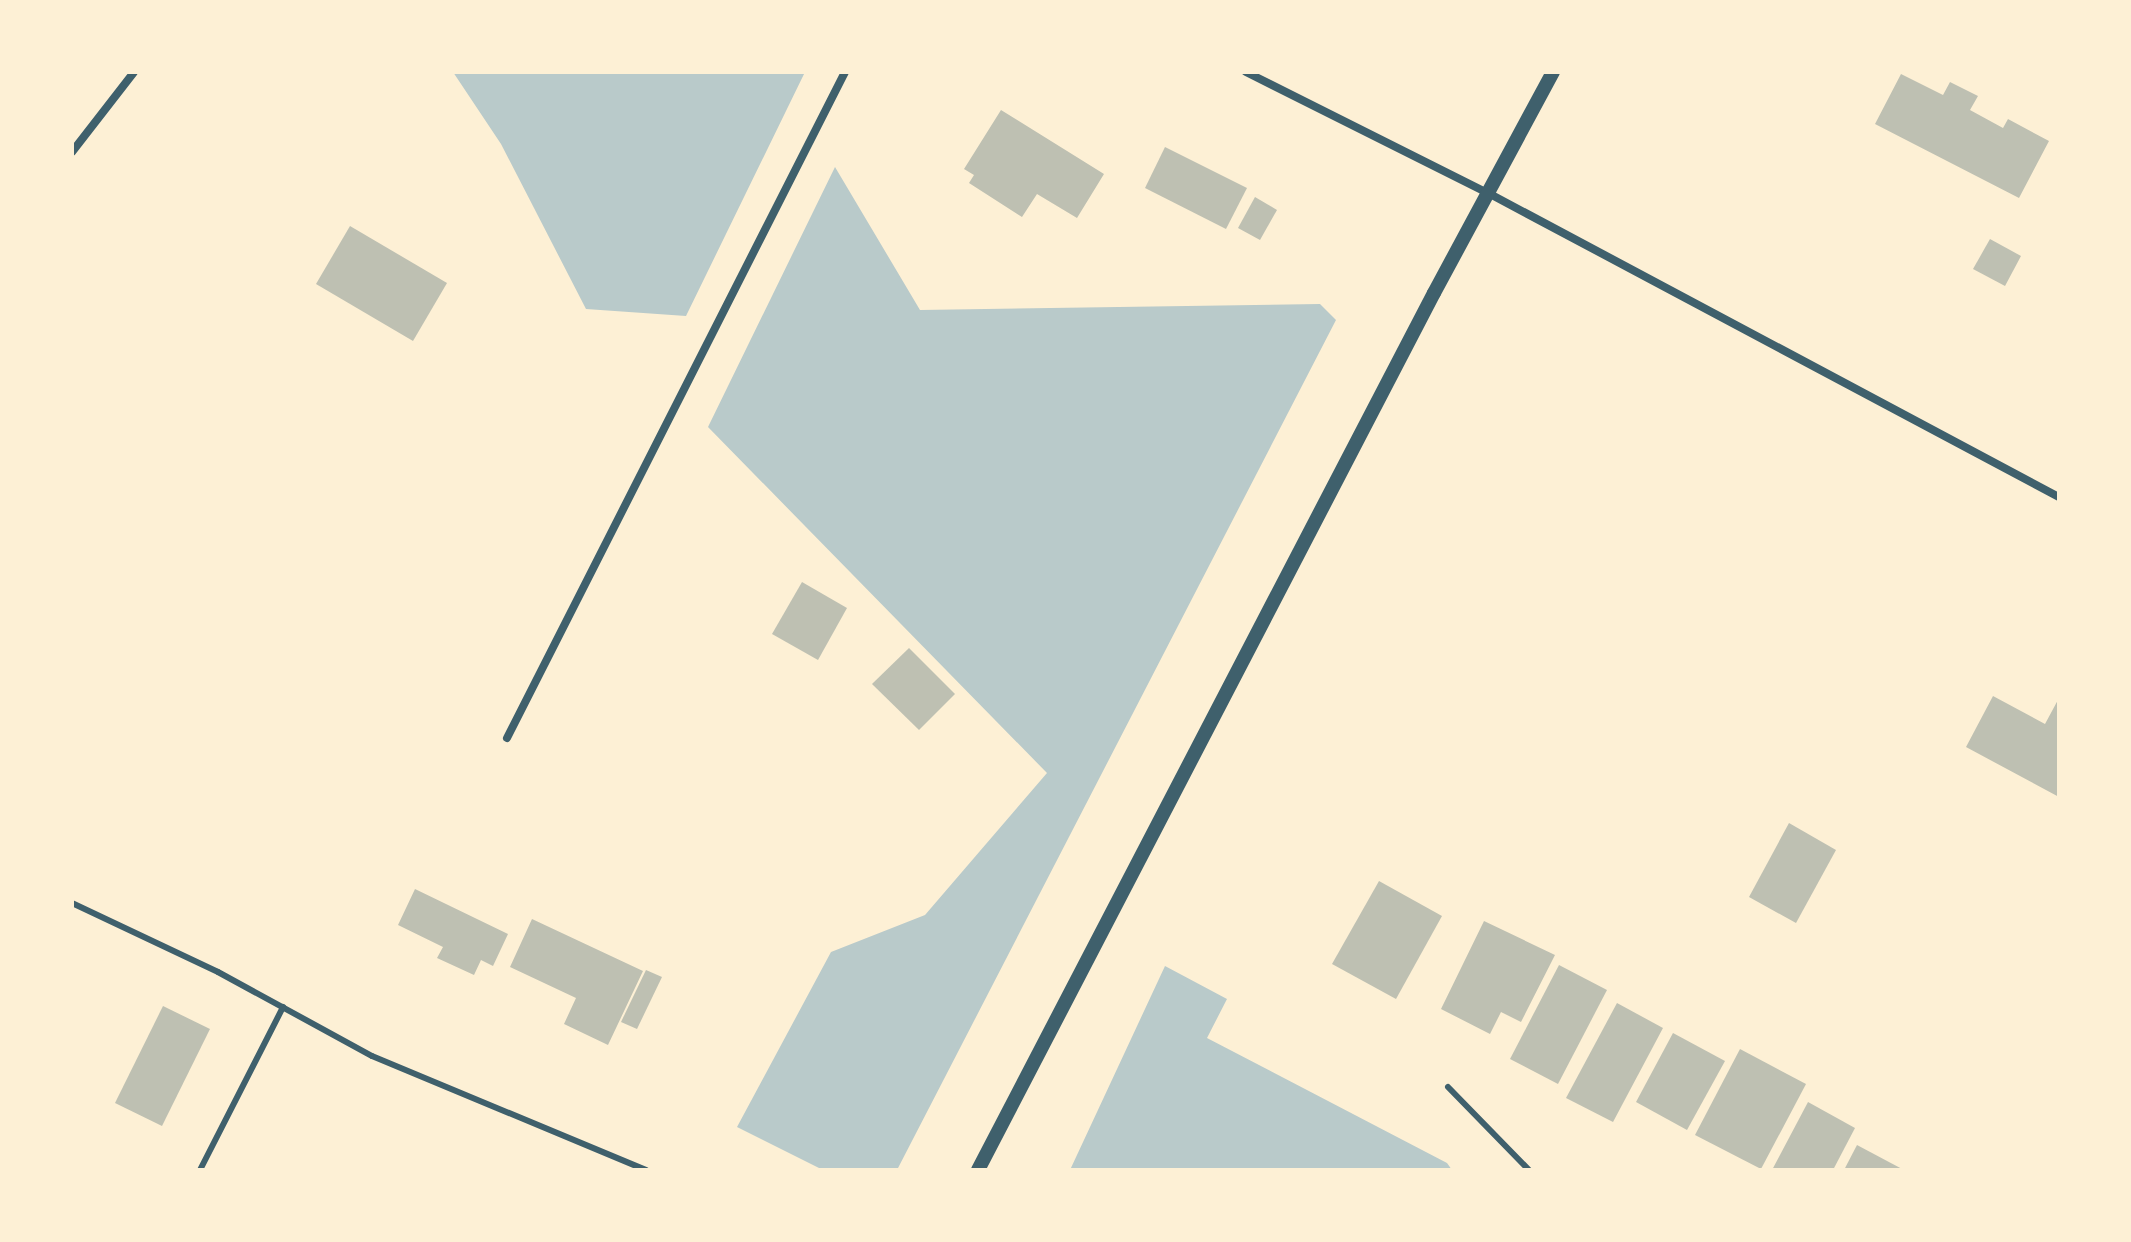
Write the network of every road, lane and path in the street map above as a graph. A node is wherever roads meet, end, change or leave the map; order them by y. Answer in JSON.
{"nodes":[{"id":1,"x":134,"y":72,"type":"edge"},
{"id":2,"x":845,"y":72,"type":"edge"},
{"id":3,"x":1246,"y":72,"type":"edge"},
{"id":4,"x":1553,"y":72,"type":"edge"},
{"id":5,"x":72,"y":152,"type":"edge"},
{"id":6,"x":1490,"y":194,"type":"junction"},
{"id":7,"x":2059,"y":497,"type":"edge"},
{"id":8,"x":507,"y":738,"type":"dead end"},
{"id":9,"x":72,"y":903,"type":"edge"},
{"id":10,"x":283,"y":1007,"type":"junction"},
{"id":11,"x":1448,"y":1087,"type":"dead end"},
{"id":12,"x":200,"y":1170,"type":"edge"},
{"id":13,"x":646,"y":1170,"type":"edge"},
{"id":14,"x":978,"y":1170,"type":"edge"},
{"id":15,"x":1529,"y":1170,"type":"edge"}],
"edges":[{"from":1,"to":5,"type":"street"},
{"from":2,"to":8,"type":"street"},
{"from":3,"to":6,"type":"street"},
{"from":4,"to":6,"type":"street"},
{"from":6,"to":7,"type":"street"},
{"from":6,"to":14,"type":"street"},
{"from":9,"to":10,"type":"lane"},
{"from":10,"to":12,"type":"lane"},
{"from":10,"to":13,"type":"lane"},
{"from":11,"to":15,"type":"lane"}]}
